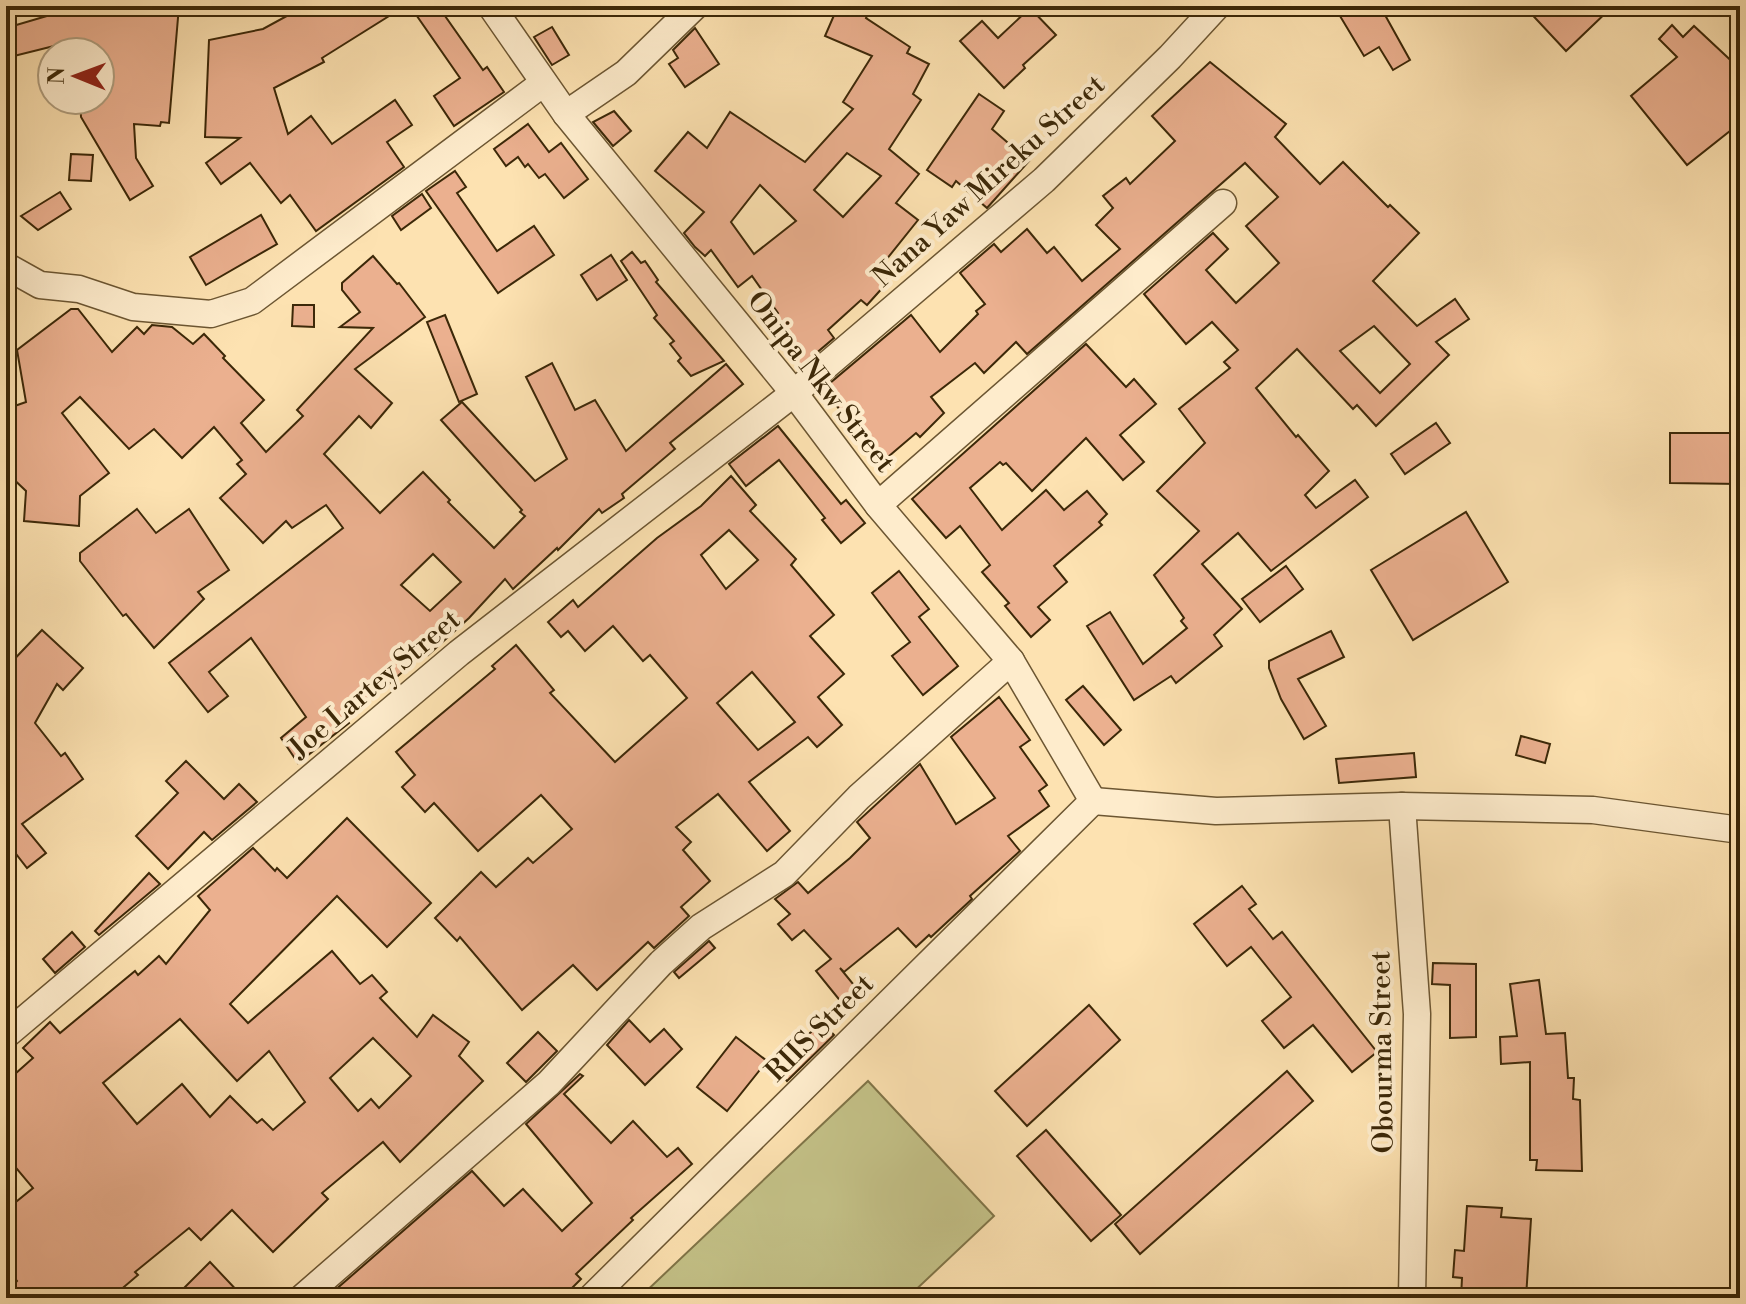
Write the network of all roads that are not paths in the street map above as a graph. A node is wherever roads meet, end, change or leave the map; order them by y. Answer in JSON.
{"nodes":[{"id":1,"x":491,"y":6,"type":"edge"},
{"id":2,"x":695,"y":6,"type":"edge"},
{"id":3,"x":1217,"y":6,"type":"edge"},
{"id":4,"x":542,"y":84,"type":"junction"},
{"id":5,"x":566,"y":114,"type":"junction"},
{"id":6,"x":1223,"y":203,"type":"dead end"},
{"id":7,"x":6,"y":266,"type":"edge"},
{"id":8,"x":794,"y":393,"type":"junction"},
{"id":9,"x":878,"y":505,"type":"junction"},
{"id":10,"x":1011,"y":661,"type":"junction"},
{"id":11,"x":1093,"y":801,"type":"junction"},
{"id":12,"x":1402,"y":806,"type":"junction"},
{"id":13,"x":1740,"y":830,"type":"edge"},
{"id":14,"x":6,"y":1035,"type":"edge"},
{"id":15,"x":302,"y":1298,"type":"edge"},
{"id":16,"x":591,"y":1298,"type":"edge"},
{"id":17,"x":1412,"y":1298,"type":"edge"}],
"edges":[{"from":1,"to":4,"type":"street","name":"Onipa Nkw Street"},
{"from":2,"to":5,"type":"street"},
{"from":3,"to":8,"type":"street","name":"Nana Yaw Mireku Street"},
{"from":4,"to":5,"type":"street","name":"Onipa Nkw Street"},
{"from":4,"to":7,"type":"street"},
{"from":5,"to":8,"type":"street","name":"Onipa Nkw Street"},
{"from":6,"to":9,"type":"street"},
{"from":8,"to":9,"type":"street","name":"Onipa Nkw Street"},
{"from":8,"to":14,"type":"street","name":"Joe Lartey Street"},
{"from":9,"to":10,"type":"street","name":"Onipa Nkw Street"},
{"from":10,"to":11,"type":"street","name":"Onipa Nkw Street"},
{"from":10,"to":15,"type":"street"},
{"from":11,"to":12,"type":"street"},
{"from":11,"to":16,"type":"street","name":"RIIS Street"},
{"from":12,"to":13,"type":"street"},
{"from":12,"to":17,"type":"street","name":"Obourma Street"}]}
